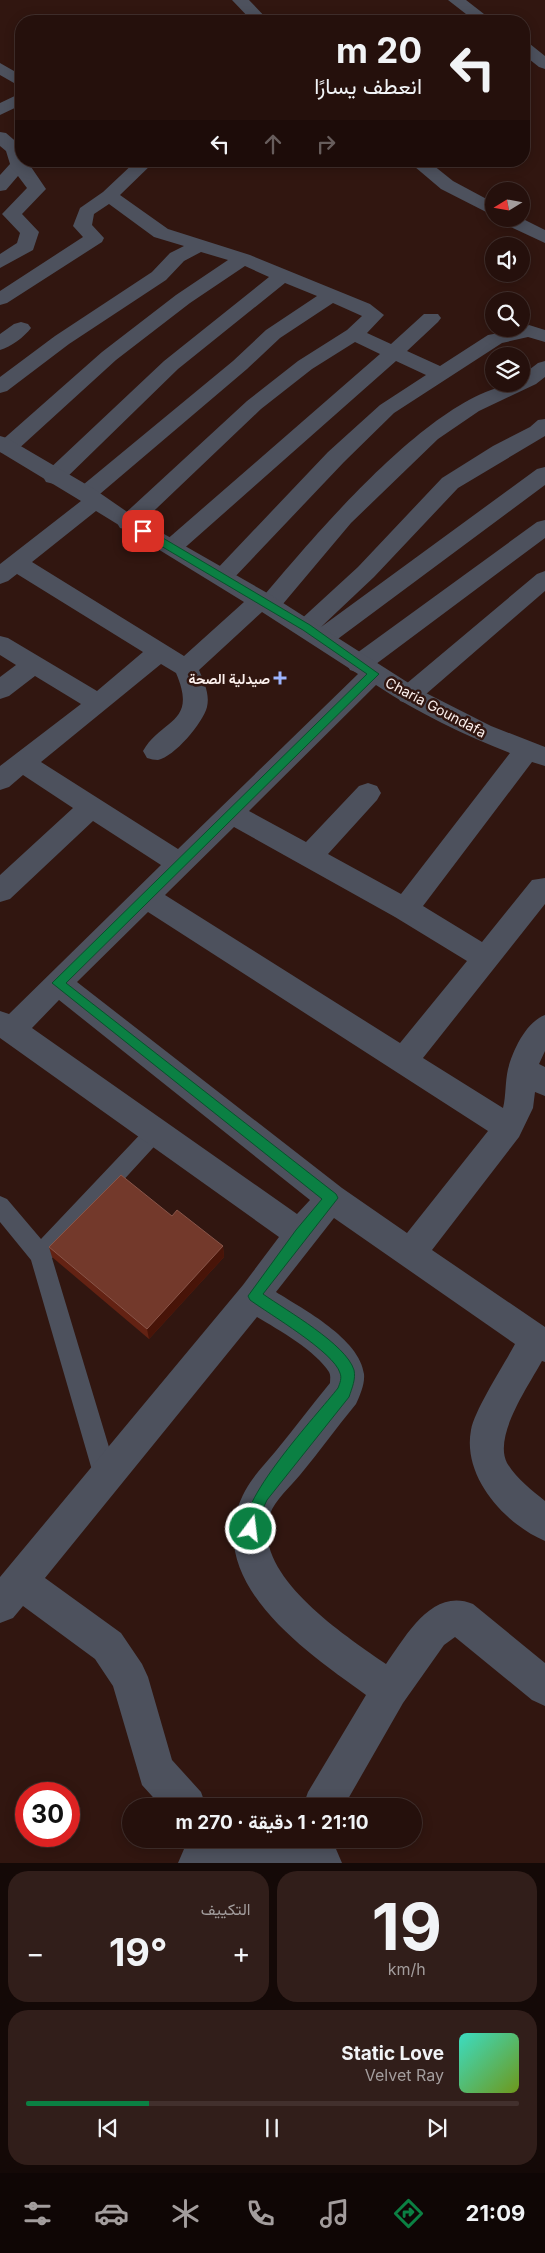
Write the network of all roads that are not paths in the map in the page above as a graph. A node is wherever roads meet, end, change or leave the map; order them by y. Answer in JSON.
{"nodes":[{"id":1,"x":240,"y":0,"type":"edge"},
{"id":2,"x":456,"y":0,"type":"edge"},
{"id":3,"x":255,"y":15,"type":"edge"},
{"id":4,"x":477,"y":15,"type":"edge"},
{"id":5,"x":530,"y":52,"type":"edge"},
{"id":6,"x":545,"y":64,"type":"edge"},
{"id":7,"x":0,"y":68,"type":"edge"},
{"id":8,"x":15,"y":78,"type":"edge"},
{"id":9,"x":15,"y":101,"type":"edge"},
{"id":10,"x":0,"y":110,"type":"edge"},
{"id":11,"x":0,"y":137,"type":"edge"},
{"id":12,"x":15,"y":152,"type":"edge"},
{"id":13,"x":16,"y":167,"type":"edge"},
{"id":14,"x":21,"y":167,"type":"edge"},
{"id":15,"x":140,"y":167,"type":"edge"},
{"id":16,"x":425,"y":167,"type":"edge"},
{"id":17,"x":0,"y":186,"type":"edge"},
{"id":18,"x":110,"y":196,"type":"junction"},
{"id":19,"x":485,"y":206,"type":"edge"},
{"id":20,"x":6,"y":220,"type":"edge"},
{"id":21,"x":526,"y":228,"type":"edge"},
{"id":22,"x":545,"y":237,"type":"edge"},
{"id":23,"x":200,"y":245,"type":"junction"},
{"id":24,"x":243,"y":259,"type":"junction"},
{"id":25,"x":0,"y":262,"type":"edge"},
{"id":26,"x":283,"y":274,"type":"junction"},
{"id":27,"x":331,"y":295,"type":"junction"},
{"id":28,"x":0,"y":299,"type":"edge"},
{"id":29,"x":431,"y":318,"type":"dead end"},
{"id":30,"x":21,"y":328,"type":"dead end"},
{"id":31,"x":354,"y":334,"type":"junction"},
{"id":32,"x":545,"y":336,"type":"edge"},
{"id":33,"x":0,"y":344,"type":"edge"},
{"id":34,"x":394,"y":352,"type":"junction"},
{"id":35,"x":545,"y":367,"type":"edge"},
{"id":36,"x":441,"y":374,"type":"junction"},
{"id":37,"x":0,"y":387,"type":"edge"},
{"id":38,"x":545,"y":425,"type":"edge"},
{"id":39,"x":3,"y":445,"type":"edge"},
{"id":40,"x":545,"y":474,"type":"edge"},
{"id":41,"x":54,"y":477,"type":"junction"},
{"id":42,"x":90,"y":497,"type":"junction"},
{"id":43,"x":128,"y":523,"type":"junction"},
{"id":44,"x":545,"y":527,"type":"edge"},
{"id":45,"x":172,"y":547,"type":"junction"},
{"id":46,"x":8,"y":570,"type":"edge"},
{"id":47,"x":223,"y":576,"type":"junction"},
{"id":48,"x":545,"y":578,"type":"edge"},
{"id":49,"x":265,"y":602,"type":"junction"},
{"id":50,"x":315,"y":633,"type":"junction"},
{"id":51,"x":0,"y":644,"type":"edge"},
{"id":52,"x":160,"y":651,"type":"junction"},
{"id":53,"x":34,"y":664,"type":"junction"},
{"id":54,"x":186,"y":668,"type":"junction"},
{"id":55,"x":366,"y":669,"type":"junction"},
{"id":56,"x":0,"y":690,"type":"edge"},
{"id":57,"x":409,"y":695,"type":"junction"},
{"id":58,"x":99,"y":703,"type":"junction"},
{"id":59,"x":156,"y":751,"type":"dead end"},
{"id":60,"x":536,"y":753,"type":"edge"},
{"id":61,"x":22,"y":762,"type":"junction"},
{"id":62,"x":0,"y":780,"type":"edge"},
{"id":63,"x":368,"y":793,"type":"dead end"},
{"id":64,"x":91,"y":806,"type":"junction"},
{"id":65,"x":232,"y":814,"type":"junction"},
{"id":66,"x":309,"y":856,"type":"junction"},
{"id":67,"x":181,"y":864,"type":"junction"},
{"id":68,"x":542,"y":888,"type":"dead end"},
{"id":69,"x":0,"y":891,"type":"edge"},
{"id":70,"x":147,"y":897,"type":"junction"},
{"id":71,"x":404,"y":909,"type":"junction"},
{"id":72,"x":485,"y":958,"type":"junction"},
{"id":73,"x":58,"y":983,"type":"junction"},
{"id":74,"x":6,"y":1026,"type":"edge"},
{"id":75,"x":545,"y":1027,"type":"edge"},
{"id":76,"x":403,"y":1061,"type":"junction"},
{"id":77,"x":534,"y":1076,"type":"edge"},
{"id":78,"x":508,"y":1128,"type":"junction"},
{"id":79,"x":156,"y":1131,"type":"junction"},
{"id":80,"x":331,"y":1198,"type":"junction"},
{"id":81,"x":0,"y":1206,"type":"edge"},
{"id":82,"x":300,"y":1234,"type":"junction"},
{"id":83,"x":411,"y":1253,"type":"junction"},
{"id":84,"x":40,"y":1255,"type":"junction"},
{"id":85,"x":254,"y":1296,"type":"junction"},
{"id":86,"x":540,"y":1343,"type":"edge"},
{"id":87,"x":106,"y":1477,"type":"junction"},
{"id":88,"x":545,"y":1523,"type":"edge"},
{"id":89,"x":10,"y":1593,"type":"edge"},
{"id":90,"x":545,"y":1687,"type":"edge"},
{"id":91,"x":390,"y":1690,"type":"junction"},
{"id":92,"x":180,"y":1798,"type":"edge"},
{"id":93,"x":327,"y":1798,"type":"edge"},
{"id":94,"x":210,"y":1848,"type":"edge"},
{"id":95,"x":233,"y":1848,"type":"edge"},
{"id":96,"x":308,"y":1848,"type":"edge"},
{"id":97,"x":198,"y":1863,"type":"edge"}],
"edges":[{"from":1,"to":3,"type":"street"},
{"from":2,"to":4,"type":"street"},
{"from":5,"to":6,"type":"street"},
{"from":7,"to":8,"type":"street"},
{"from":9,"to":10,"type":"street"},
{"from":11,"to":12,"type":"street"},
{"from":13,"to":17,"type":"street"},
{"from":14,"to":20,"type":"street"},
{"from":15,"to":18,"type":"street"},
{"from":16,"to":19,"type":"street"},
{"from":18,"to":23,"type":"street"},
{"from":18,"to":28,"type":"street"},
{"from":20,"to":25,"type":"street"},
{"from":21,"to":22,"type":"street"},
{"from":23,"to":24,"type":"street"},
{"from":23,"to":37,"type":"street"},
{"from":24,"to":26,"type":"street"},
{"from":24,"to":39,"type":"street"},
{"from":26,"to":27,"type":"street"},
{"from":26,"to":41,"type":"street"},
{"from":27,"to":31,"type":"street"},
{"from":27,"to":42,"type":"street"},
{"from":29,"to":34,"type":"street"},
{"from":30,"to":33,"type":"street"},
{"from":31,"to":34,"type":"street"},
{"from":31,"to":43,"type":"street"},
{"from":32,"to":36,"type":"street"},
{"from":34,"to":36,"type":"street"},
{"from":34,"to":45,"type":"street"},
{"from":35,"to":49,"type":"street"},
{"from":36,"to":47,"type":"street"},
{"from":38,"to":50,"type":"street"},
{"from":39,"to":41,"type":"street","name":"Charia Goundafa"},
{"from":40,"to":50,"type":"street"},
{"from":41,"to":42,"type":"street","name":"Charia Goundafa"},
{"from":42,"to":43,"type":"street","name":"Charia Goundafa"},
{"from":42,"to":46,"type":"street"},
{"from":43,"to":45,"type":"street","name":"Charia Goundafa"},
{"from":44,"to":55,"type":"street"},
{"from":45,"to":47,"type":"street","name":"Charia Goundafa"},
{"from":46,"to":52,"type":"street"},
{"from":47,"to":49,"type":"street","name":"Charia Goundafa"},
{"from":48,"to":57,"type":"street"},
{"from":49,"to":50,"type":"street","name":"Charia Goundafa"},
{"from":49,"to":54,"type":"street"},
{"from":50,"to":55,"type":"street","name":"Charia Goundafa"},
{"from":51,"to":53,"type":"street"},
{"from":52,"to":54,"type":"street"},
{"from":52,"to":58,"type":"street"},
{"from":53,"to":56,"type":"street"},
{"from":53,"to":58,"type":"street"},
{"from":54,"to":59,"type":"street"},
{"from":55,"to":57,"type":"street","name":"Charia Goundafa"},
{"from":55,"to":65,"type":"street"},
{"from":57,"to":60,"type":"street","name":"Charia Goundafa"},
{"from":58,"to":61,"type":"street"},
{"from":60,"to":71,"type":"street"},
{"from":61,"to":62,"type":"street"},
{"from":61,"to":64,"type":"street"},
{"from":63,"to":66,"type":"street"},
{"from":64,"to":67,"type":"street"},
{"from":64,"to":69,"type":"street"},
{"from":65,"to":66,"type":"street"},
{"from":65,"to":67,"type":"street"},
{"from":66,"to":71,"type":"street"},
{"from":67,"to":70,"type":"street"},
{"from":68,"to":72,"type":"street"},
{"from":70,"to":73,"type":"street"},
{"from":70,"to":76,"type":"street"},
{"from":71,"to":72,"type":"street"},
{"from":72,"to":76,"type":"street"},
{"from":73,"to":74,"type":"street"},
{"from":73,"to":80,"type":"street"},
{"from":74,"to":79,"type":"street"},
{"from":75,"to":77,"type":"street"},
{"from":76,"to":78,"type":"street"},
{"from":77,"to":78,"type":"street"},
{"from":78,"to":83,"type":"street"},
{"from":79,"to":82,"type":"street"},
{"from":79,"to":84,"type":"lane"},
{"from":80,"to":82,"type":"street"},
{"from":80,"to":83,"type":"street"},
{"from":81,"to":84,"type":"lane"},
{"from":82,"to":85,"type":"street"},
{"from":83,"to":86,"type":"street"},
{"from":84,"to":87,"type":"lane"},
{"from":85,"to":87,"type":"street"},
{"from":85,"to":91,"type":"street"},
{"from":86,"to":88,"type":"street"},
{"from":87,"to":89,"type":"street"},
{"from":89,"to":92,"type":"street"},
{"from":90,"to":91,"type":"street"},
{"from":91,"to":93,"type":"street"},
{"from":94,"to":97,"type":"street"},
{"from":95,"to":96,"type":"street"}]}
